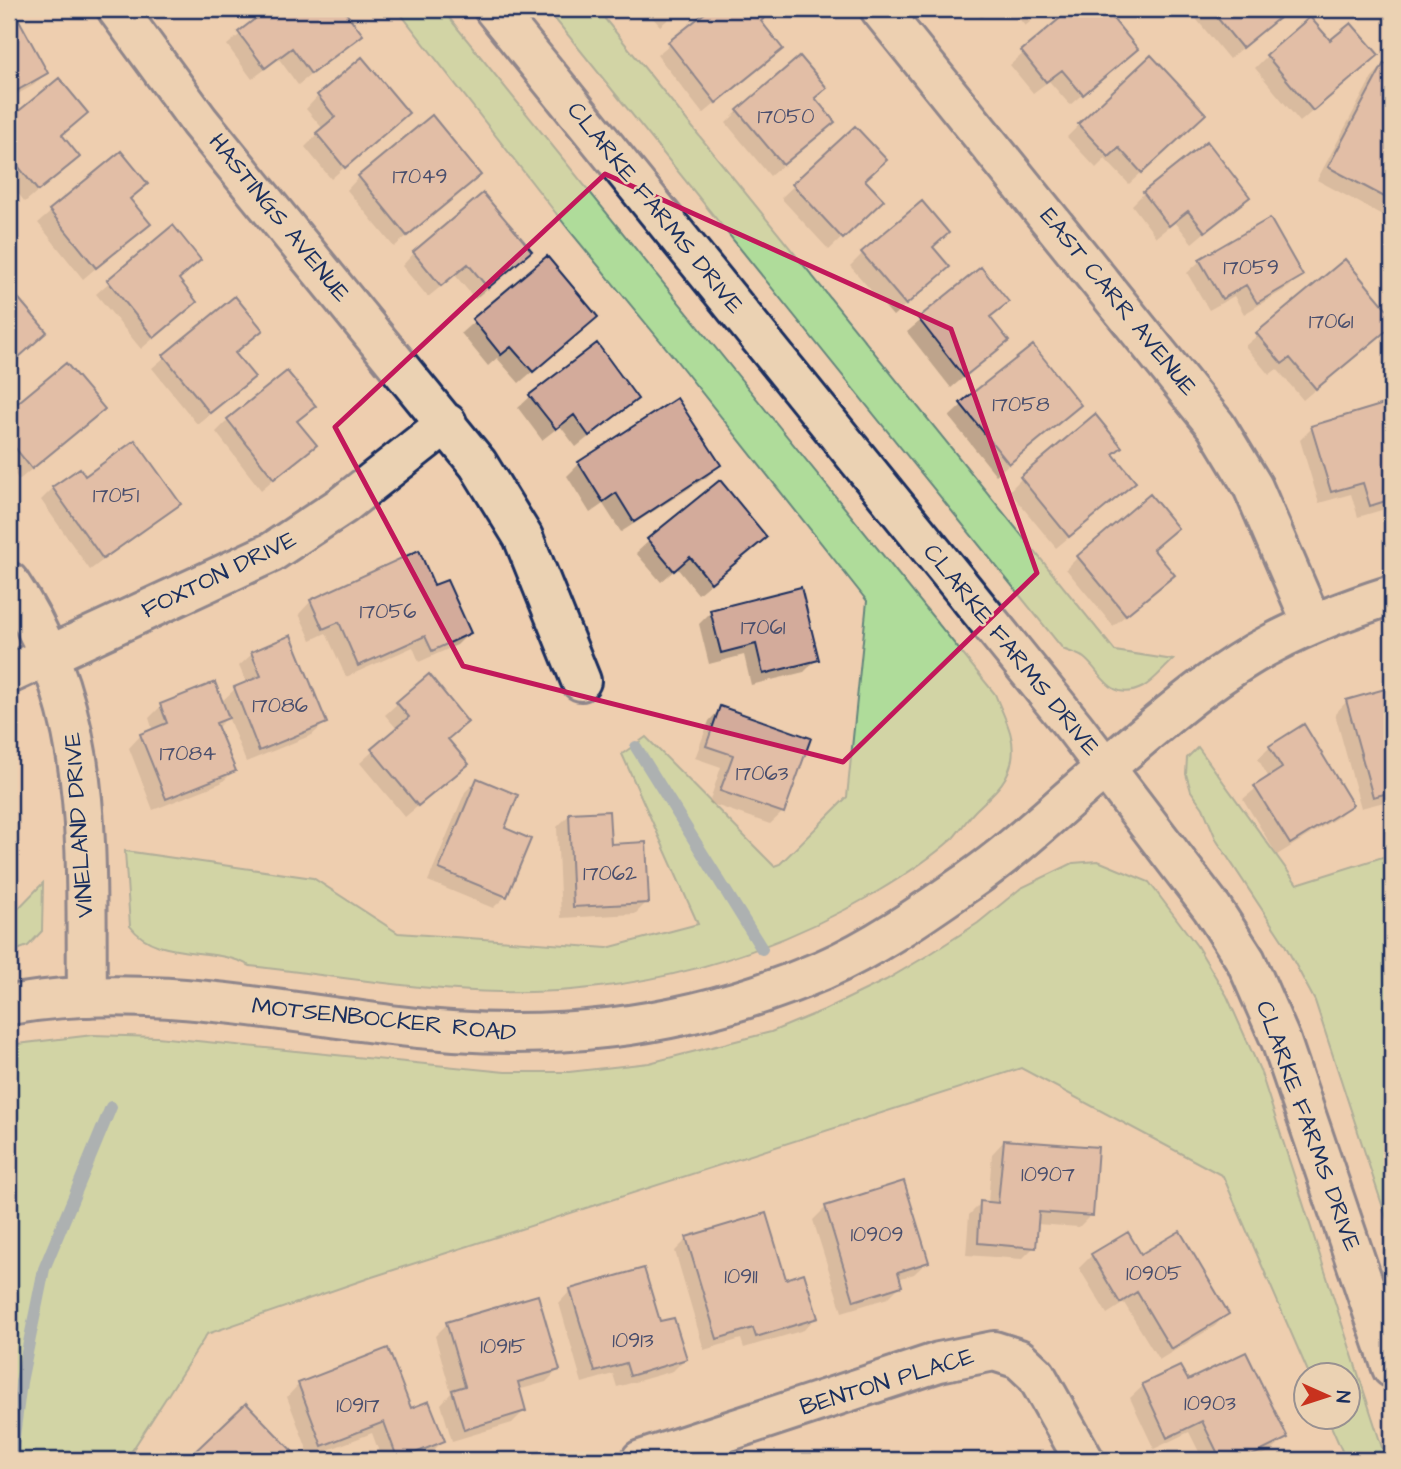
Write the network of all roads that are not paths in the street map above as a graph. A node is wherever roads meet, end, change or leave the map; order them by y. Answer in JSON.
{"nodes":[{"id":1,"x":117,"y":9,"type":"edge"},
{"id":2,"x":494,"y":9,"type":"edge"},
{"id":3,"x":880,"y":9,"type":"edge"},
{"id":4,"x":447,"y":423,"type":"junction"},
{"id":5,"x":9,"y":582,"type":"edge"},
{"id":6,"x":1392,"y":595,"type":"edge"},
{"id":7,"x":1312,"y":624,"type":"junction"},
{"id":8,"x":50,"y":656,"type":"junction"},
{"id":9,"x":9,"y":674,"type":"edge"},
{"id":10,"x":581,"y":681,"type":"dead end"},
{"id":11,"x":1105,"y":768,"type":"junction"},
{"id":12,"x":87,"y":997,"type":"junction"},
{"id":13,"x":9,"y":1005,"type":"edge"},
{"id":14,"x":1392,"y":1368,"type":"edge"},
{"id":15,"x":641,"y":1460,"type":"edge"},
{"id":16,"x":1084,"y":1460,"type":"edge"}],
"edges":[{"from":1,"to":4,"type":"street","name":"HASTINGS AVENUE"},
{"from":2,"to":11,"type":"street","name":"CLARKE FARMS DRIVE"},
{"from":3,"to":7,"type":"street","name":"EAST CARR AVENUE"},
{"from":4,"to":8,"type":"street","name":"FOXTON DRIVE"},
{"from":4,"to":10,"type":"street","name":"HASTINGS AVENUE"},
{"from":5,"to":8,"type":"street","name":"VINELAND DRIVE"},
{"from":6,"to":7,"type":"street","name":"MOTSENBOCKER ROAD"},
{"from":7,"to":11,"type":"street","name":"MOTSENBOCKER ROAD"},
{"from":8,"to":9,"type":"street","name":"FOXTON DRIVE"},
{"from":8,"to":12,"type":"street","name":"VINELAND DRIVE"},
{"from":11,"to":12,"type":"street","name":"MOTSENBOCKER ROAD"},
{"from":11,"to":14,"type":"street","name":"CLARKE FARMS DRIVE"},
{"from":12,"to":13,"type":"street","name":"MOTSENBOCKER ROAD"},
{"from":15,"to":16,"type":"street","name":"BENTON PLACE"}]}
